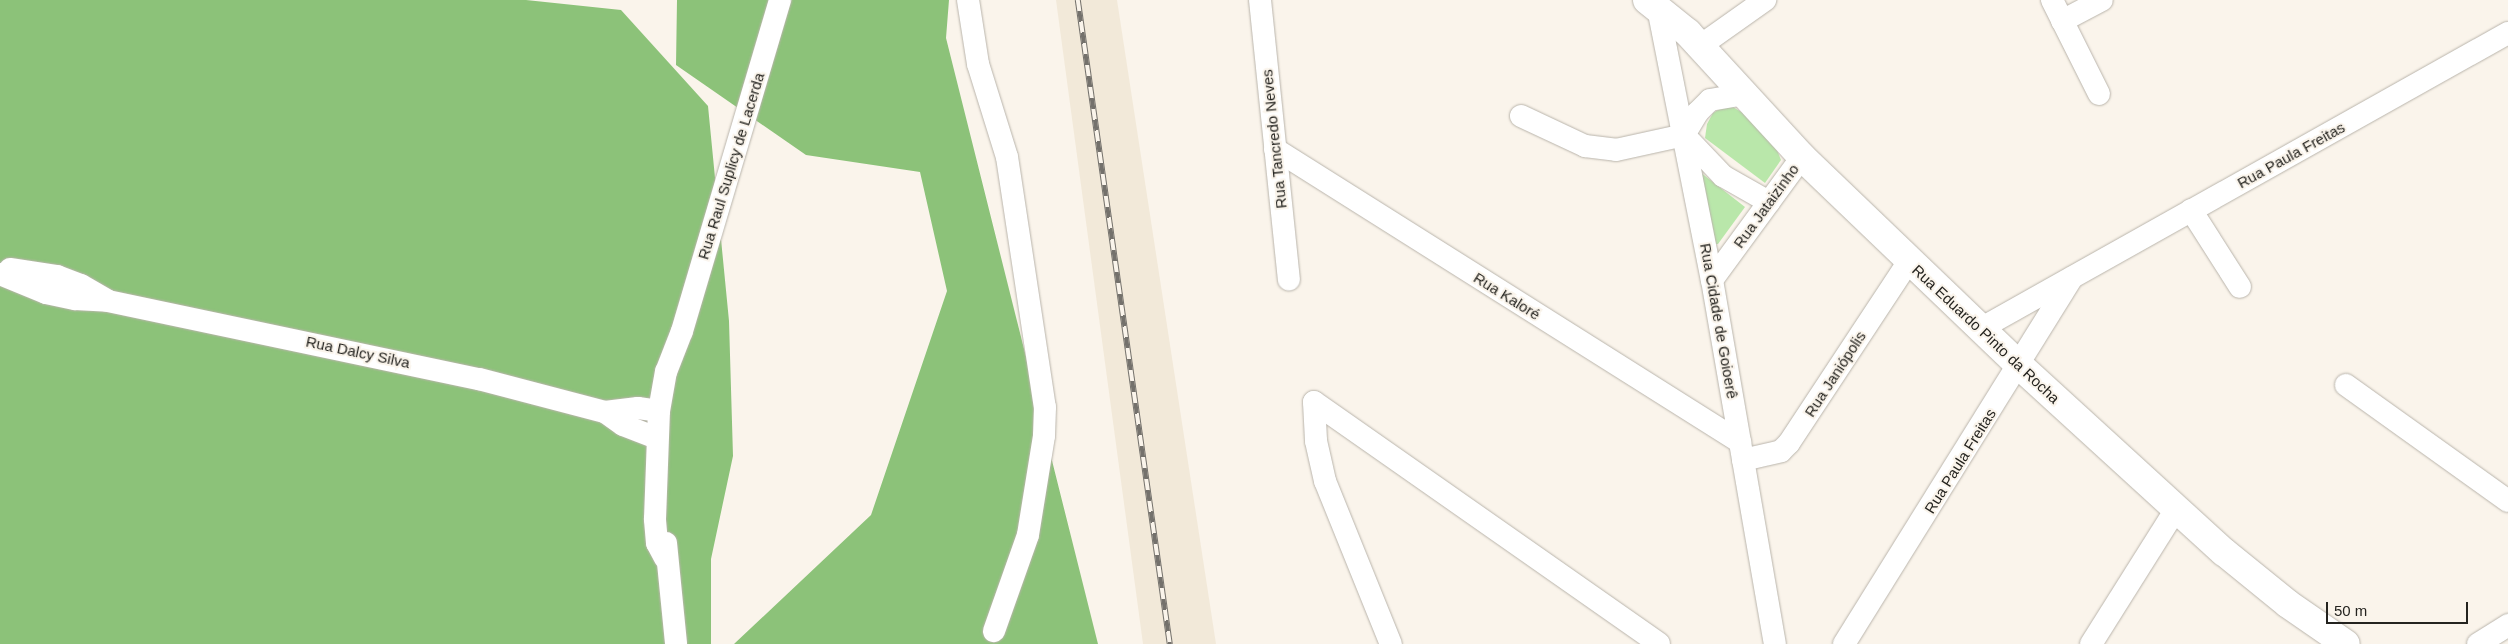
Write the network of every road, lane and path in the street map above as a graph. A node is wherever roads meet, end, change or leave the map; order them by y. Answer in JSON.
{"nodes":[{"id":1,"x":780,"y":0,"type":"edge"},
{"id":2,"x":968,"y":0,"type":"edge"},
{"id":3,"x":1260,"y":0,"type":"edge"},
{"id":4,"x":1765,"y":0,"type":"edge"},
{"id":5,"x":2052,"y":0,"type":"edge"},
{"id":6,"x":2102,"y":0,"type":"edge"},
{"id":7,"x":1654,"y":2,"type":"edge"},
{"id":8,"x":2062,"y":21,"type":"junction"},
{"id":9,"x":2508,"y":32,"type":"edge"},
{"id":10,"x":1700,"y":46,"type":"junction"},
{"id":11,"x":1743,"y":94,"type":"junction"},
{"id":12,"x":2100,"y":94,"type":"dead end"},
{"id":13,"x":1521,"y":116,"type":"dead end"},
{"id":14,"x":1684,"y":135,"type":"junction"},
{"id":15,"x":1275,"y":150,"type":"junction"},
{"id":16,"x":1802,"y":157,"type":"junction"},
{"id":17,"x":1769,"y":202,"type":"junction"},
{"id":18,"x":2192,"y":210,"type":"junction"},
{"id":19,"x":1909,"y":262,"type":"junction"},
{"id":20,"x":0,"y":267,"type":"edge"},
{"id":21,"x":0,"y":274,"type":"edge"},
{"id":22,"x":2073,"y":277,"type":"junction"},
{"id":23,"x":1289,"y":278,"type":"dead end"},
{"id":24,"x":1712,"y":280,"type":"junction"},
{"id":25,"x":2240,"y":287,"type":"dead end"},
{"id":26,"x":108,"y":301,"type":"junction"},
{"id":27,"x":1980,"y":329,"type":"junction"},
{"id":28,"x":2020,"y":366,"type":"junction"},
{"id":29,"x":2346,"y":385,"type":"dead end"},
{"id":30,"x":661,"y":400,"type":"junction"},
{"id":31,"x":605,"y":412,"type":"junction"},
{"id":32,"x":657,"y":438,"type":"junction"},
{"id":33,"x":1741,"y":451,"type":"junction"},
{"id":34,"x":2508,"y":501,"type":"edge"},
{"id":35,"x":2176,"y":509,"type":"junction"},
{"id":36,"x":2508,"y":625,"type":"edge"},
{"id":37,"x":994,"y":630,"type":"dead end"},
{"id":38,"x":1654,"y":641,"type":"edge"},
{"id":39,"x":676,"y":644,"type":"edge"},
{"id":40,"x":1390,"y":644,"type":"edge"},
{"id":41,"x":1775,"y":644,"type":"edge"},
{"id":42,"x":1844,"y":644,"type":"edge"},
{"id":43,"x":2091,"y":644,"type":"edge"},
{"id":44,"x":2346,"y":644,"type":"edge"},
{"id":45,"x":2478,"y":644,"type":"edge"}],
"edges":[{"from":1,"to":30,"type":"street","name":"Rua Raul Suplicy de Lacerda"},
{"from":2,"to":37,"type":"street"},
{"from":3,"to":15,"type":"street","name":"Rua Tancredo Neves"},
{"from":4,"to":10,"type":"street"},
{"from":5,"to":8,"type":"street"},
{"from":6,"to":8,"type":"street"},
{"from":7,"to":10,"type":"main road","name":"Rua Eduardo Pinto da Rocha"},
{"from":7,"to":14,"type":"street","name":"Rua Cidade de Goioerê"},
{"from":8,"to":12,"type":"street"},
{"from":9,"to":18,"type":"street","name":"Rua Paula Freitas"},
{"from":10,"to":11,"type":"main road","name":"Rua Eduardo Pinto da Rocha"},
{"from":11,"to":14,"type":"street"},
{"from":11,"to":16,"type":"main road","name":"Rua Eduardo Pinto da Rocha"},
{"from":13,"to":14,"type":"street"},
{"from":14,"to":17,"type":"street"},
{"from":14,"to":24,"type":"street","name":"Rua Cidade de Goioerê"},
{"from":15,"to":23,"type":"street","name":"Rua Tancredo Neves"},
{"from":15,"to":33,"type":"street","name":"Rua Kaloré"},
{"from":16,"to":17,"type":"street","name":"Rua Jataizinho"},
{"from":16,"to":19,"type":"main road","name":"Rua Eduardo Pinto da Rocha"},
{"from":17,"to":24,"type":"street","name":"Rua Jataizinho"},
{"from":18,"to":22,"type":"street","name":"Rua Paula Freitas"},
{"from":18,"to":25,"type":"street"},
{"from":19,"to":27,"type":"main road","name":"Rua Eduardo Pinto da Rocha"},
{"from":19,"to":33,"type":"street","name":"Rua Janiópolis"},
{"from":20,"to":26,"type":"street","name":"Rua Dalcy Silva"},
{"from":21,"to":26,"type":"street","name":"Rua Dalcy Silva"},
{"from":22,"to":27,"type":"street","name":"Rua Paula Freitas"},
{"from":22,"to":28,"type":"street","name":"Rua Paula Freitas"},
{"from":24,"to":33,"type":"street","name":"Rua Cidade de Goioerê"},
{"from":26,"to":31,"type":"street","name":"Rua Dalcy Silva"},
{"from":27,"to":28,"type":"main road","name":"Rua Eduardo Pinto da Rocha"},
{"from":28,"to":35,"type":"main road","name":"Rua Eduardo Pinto da Rocha"},
{"from":28,"to":42,"type":"street","name":"Rua Paula Freitas"},
{"from":29,"to":34,"type":"street"},
{"from":30,"to":31,"type":"street","name":"Rua Dalcy Silva"},
{"from":30,"to":32,"type":"street","name":"Rua Raul Suplicy de Lacerda"},
{"from":31,"to":32,"type":"street","name":"Rua Dalcy Silva"},
{"from":32,"to":39,"type":"street","name":"Rua Raul Suplicy de Lacerda"},
{"from":33,"to":41,"type":"street","name":"Rua Cidade de Goioerê"},
{"from":35,"to":43,"type":"street"},
{"from":35,"to":44,"type":"main road","name":"Rua Eduardo Pinto da Rocha"},
{"from":36,"to":45,"type":"street"},
{"from":38,"to":40,"type":"street"}]}
